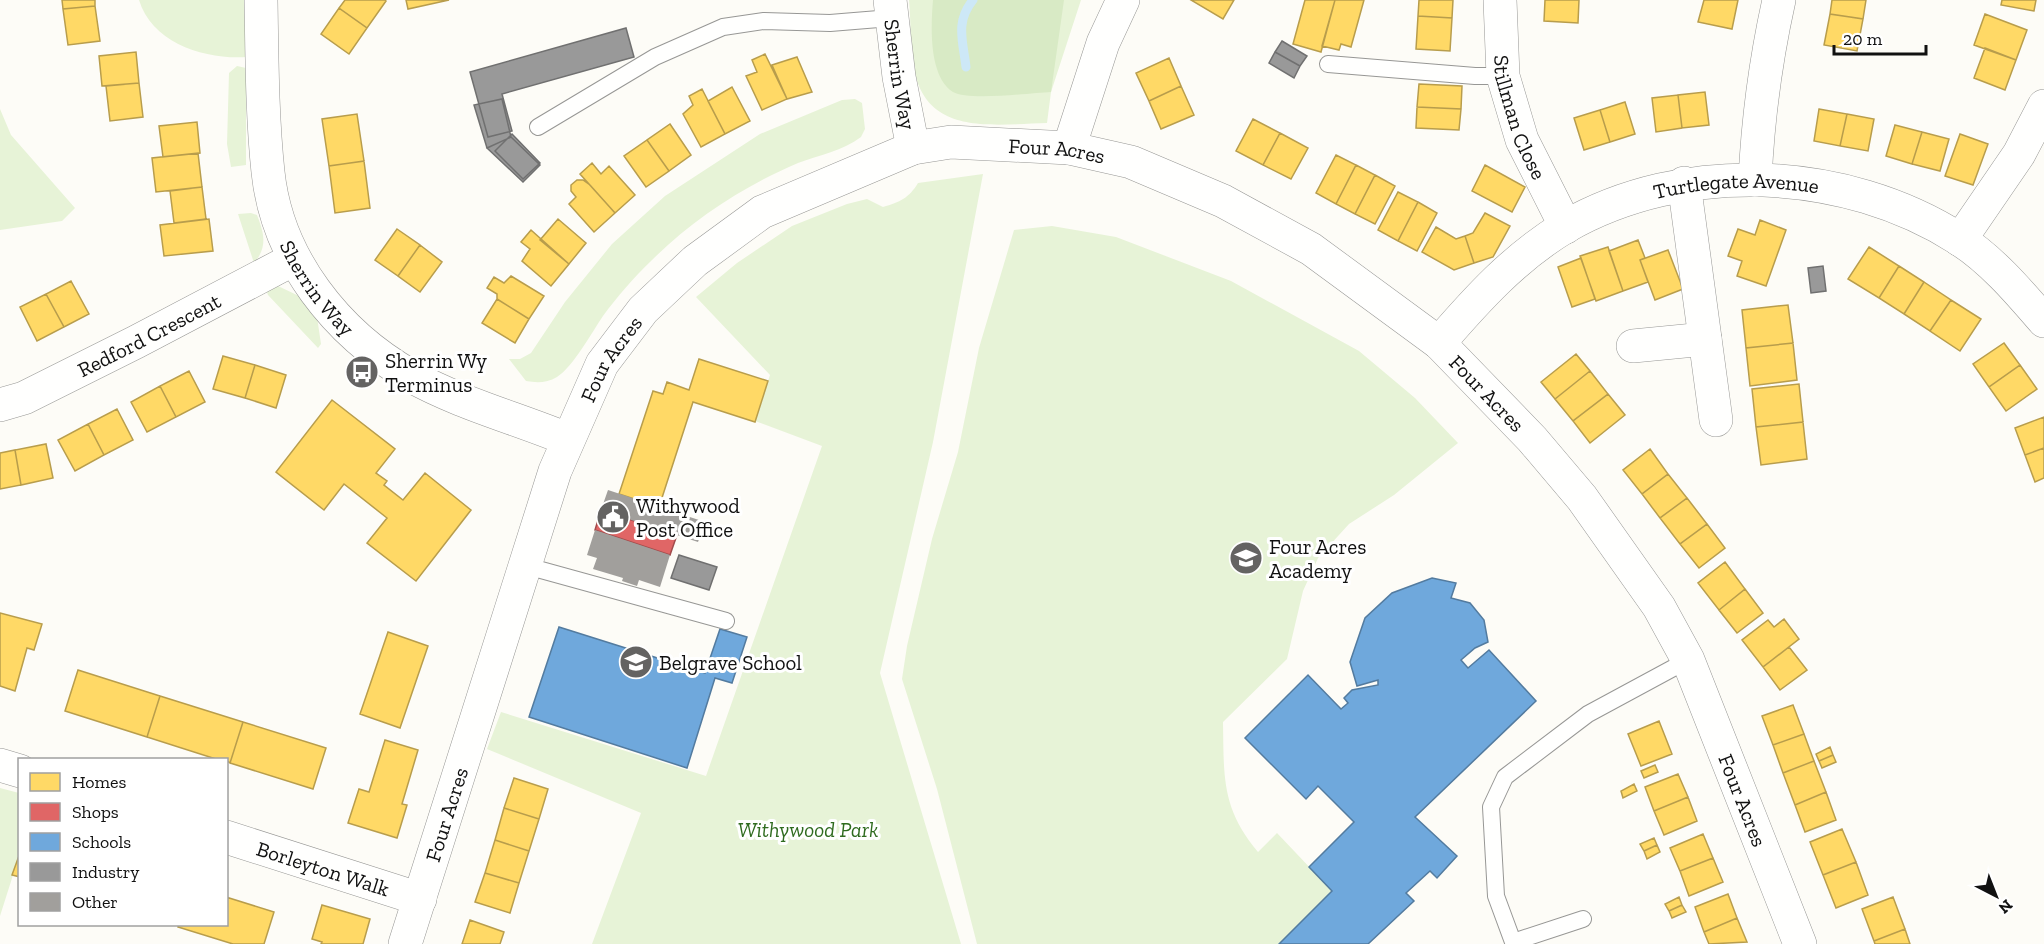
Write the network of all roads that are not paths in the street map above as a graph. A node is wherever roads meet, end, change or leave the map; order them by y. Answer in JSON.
{"nodes":[{"id":1,"x":261,"y":0,"type":"edge"},
{"id":2,"x":1123,"y":0,"type":"edge"},
{"id":3,"x":1500,"y":0,"type":"edge"},
{"id":4,"x":1779,"y":0,"type":"edge"},
{"id":5,"x":890,"y":9,"type":"edge"},
{"id":6,"x":1328,"y":64,"type":"dead end"},
{"id":7,"x":1503,"y":76,"type":"junction"},
{"id":8,"x":2044,"y":106,"type":"edge"},
{"id":9,"x":538,"y":127,"type":"dead end"},
{"id":10,"x":914,"y":147,"type":"junction"},
{"id":11,"x":1069,"y":148,"type":"junction"},
{"id":12,"x":1755,"y":180,"type":"junction"},
{"id":13,"x":1684,"y":183,"type":"junction"},
{"id":14,"x":1566,"y":227,"type":"junction"},
{"id":15,"x":1960,"y":240,"type":"junction"},
{"id":16,"x":294,"y":259,"type":"junction"},
{"id":17,"x":2044,"y":321,"type":"edge"},
{"id":18,"x":1706,"y":339,"type":"junction"},
{"id":19,"x":1439,"y":343,"type":"junction"},
{"id":20,"x":1632,"y":346,"type":"dead end"},
{"id":21,"x":0,"y":405,"type":"edge"},
{"id":22,"x":1716,"y":420,"type":"dead end"},
{"id":23,"x":567,"y":439,"type":"junction"},
{"id":24,"x":523,"y":565,"type":"junction"},
{"id":25,"x":726,"y":621,"type":"dead end"},
{"id":26,"x":1688,"y":660,"type":"junction"},
{"id":27,"x":0,"y":765,"type":"edge"},
{"id":28,"x":18,"y":770,"type":"edge"},
{"id":29,"x":228,"y":838,"type":"edge"},
{"id":30,"x":420,"y":899,"type":"junction"},
{"id":31,"x":1583,"y":919,"type":"dead end"},
{"id":32,"x":1511,"y":943,"type":"edge"},
{"id":33,"x":405,"y":944,"type":"edge"},
{"id":34,"x":1800,"y":944,"type":"edge"}],
"edges":[{"from":1,"to":16,"type":"street","name":"Sherrin Way"},
{"from":2,"to":11,"type":"street"},
{"from":3,"to":7,"type":"street","name":"Stillman Close"},
{"from":4,"to":12,"type":"street"},
{"from":5,"to":9,"type":"lane"},
{"from":5,"to":10,"type":"street","name":"Sherrin Way"},
{"from":6,"to":7,"type":"lane"},
{"from":7,"to":14,"type":"street","name":"Stillman Close"},
{"from":8,"to":15,"type":"street"},
{"from":10,"to":11,"type":"street","name":"Four Acres"},
{"from":10,"to":23,"type":"street","name":"Four Acres"},
{"from":11,"to":19,"type":"street","name":"Four Acres"},
{"from":12,"to":13,"type":"street","name":"Turtlegate Avenue"},
{"from":12,"to":15,"type":"street","name":"Turtlegate Avenue"},
{"from":13,"to":14,"type":"street","name":"Turtlegate Avenue"},
{"from":13,"to":18,"type":"street"},
{"from":14,"to":19,"type":"street","name":"Turtlegate Avenue"},
{"from":15,"to":17,"type":"street","name":"Turtlegate Avenue"},
{"from":16,"to":21,"type":"street","name":"Redford Crescent"},
{"from":16,"to":23,"type":"street","name":"Sherrin Way"},
{"from":18,"to":20,"type":"street"},
{"from":18,"to":22,"type":"street"},
{"from":19,"to":26,"type":"street","name":"Four Acres"},
{"from":23,"to":24,"type":"street","name":"Four Acres"},
{"from":24,"to":25,"type":"lane"},
{"from":24,"to":30,"type":"street","name":"Four Acres"},
{"from":26,"to":32,"type":"lane"},
{"from":26,"to":34,"type":"street","name":"Four Acres"},
{"from":27,"to":28,"type":"street"},
{"from":29,"to":30,"type":"street","name":"Borleyton Walk"},
{"from":30,"to":33,"type":"street","name":"Four Acres"},
{"from":31,"to":32,"type":"lane"}]}
